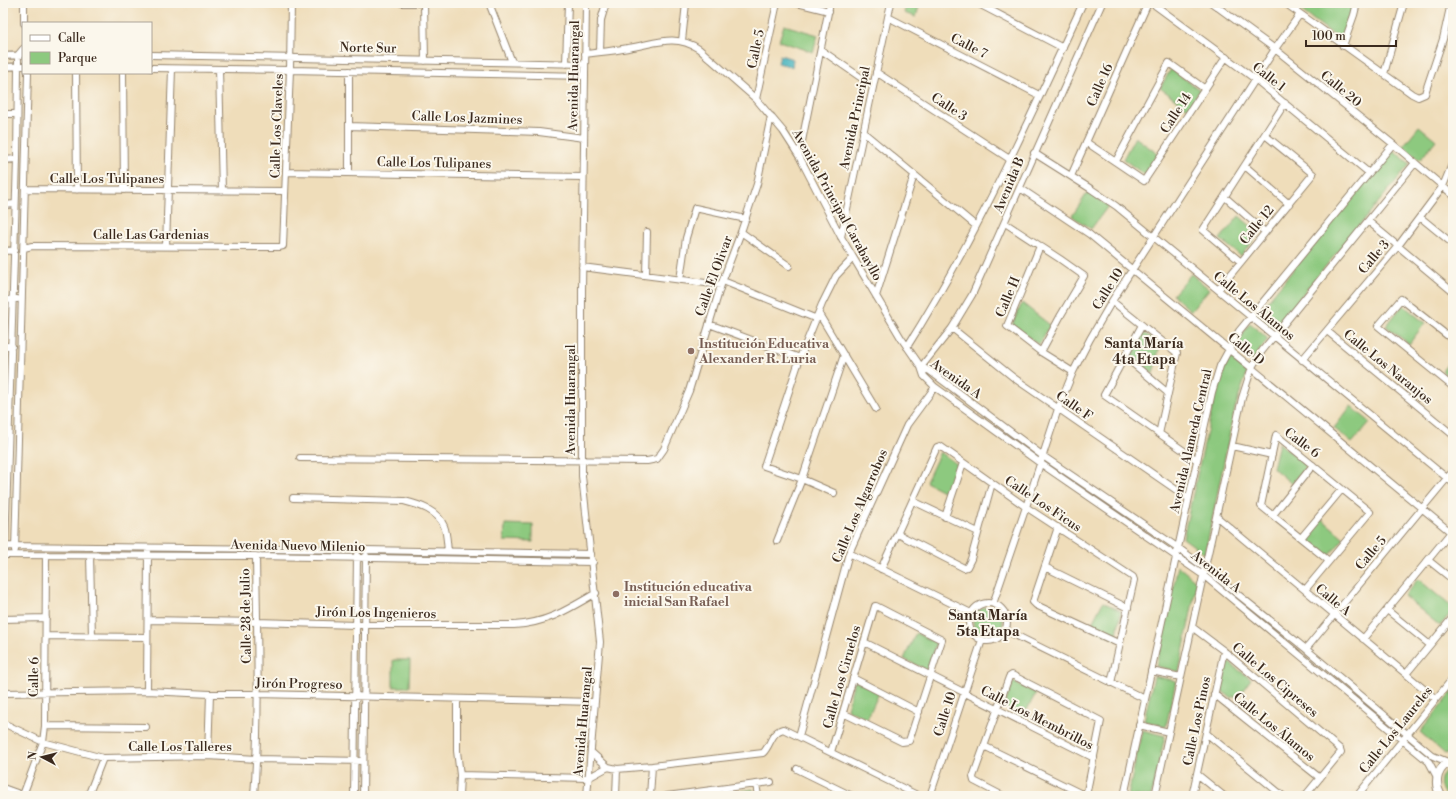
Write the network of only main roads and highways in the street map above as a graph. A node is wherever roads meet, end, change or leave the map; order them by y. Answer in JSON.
{"nodes":[{"id":1,"x":1451,"y":761,"type":"edge"},
{"id":2,"x":1437,"y":780,"type":"junction"},
{"id":3,"x":1434,"y":796,"type":"edge"},
{"id":4,"x":1441,"y":796,"type":"edge"}],
"edges":[{"from":1,"to":2,"type":"main road"},
{"from":2,"to":3,"type":"main road"},
{"from":2,"to":4,"type":"main road"}]}
